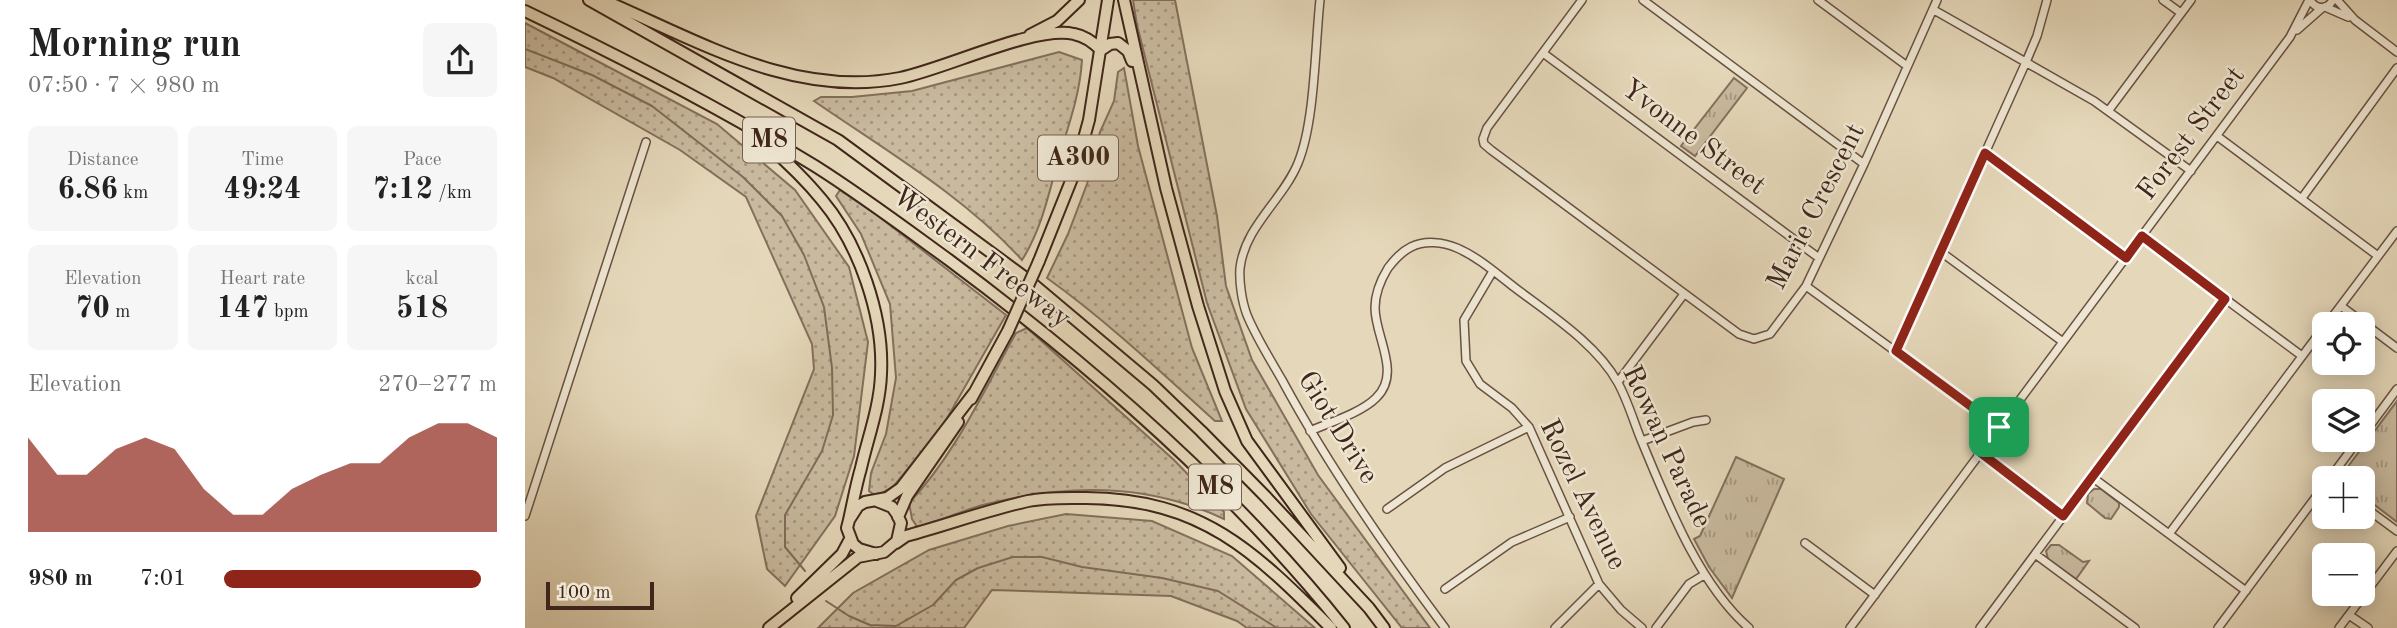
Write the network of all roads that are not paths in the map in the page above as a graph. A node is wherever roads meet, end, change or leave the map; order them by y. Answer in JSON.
{"nodes":[{"id":1,"x":589,"y":0,"type":"edge"},
{"id":2,"x":603,"y":0,"type":"edge"},
{"id":3,"x":1079,"y":0,"type":"edge"},
{"id":4,"x":1108,"y":0,"type":"edge"},
{"id":5,"x":1124,"y":0,"type":"edge"},
{"id":6,"x":1319,"y":0,"type":"edge"},
{"id":7,"x":1582,"y":0,"type":"edge"},
{"id":8,"x":1643,"y":0,"type":"edge"},
{"id":9,"x":1937,"y":0,"type":"edge"},
{"id":10,"x":2047,"y":0,"type":"edge"},
{"id":11,"x":2163,"y":0,"type":"edge"},
{"id":12,"x":2191,"y":0,"type":"edge"},
{"id":13,"x":2309,"y":0,"type":"edge"},
{"id":14,"x":2335,"y":0,"type":"edge"},
{"id":15,"x":1823,"y":1,"type":"edge"},
{"id":16,"x":2324,"y":7,"type":"junction"},
{"id":17,"x":525,"y":10,"type":"edge"},
{"id":18,"x":1934,"y":10,"type":"junction"},
{"id":19,"x":2181,"y":13,"type":"junction"},
{"id":20,"x":2355,"y":20,"type":"junction"},
{"id":21,"x":2292,"y":35,"type":"junction"},
{"id":22,"x":1022,"y":40,"type":"junction"},
{"id":23,"x":1101,"y":50,"type":"junction"},
{"id":24,"x":2397,"y":52,"type":"edge"},
{"id":25,"x":1543,"y":53,"type":"junction"},
{"id":26,"x":2027,"y":62,"type":"junction"},
{"id":27,"x":1907,"y":66,"type":"junction"},
{"id":28,"x":2397,"y":68,"type":"edge"},
{"id":29,"x":1146,"y":105,"type":"junction"},
{"id":30,"x":2109,"y":110,"type":"junction"},
{"id":31,"x":747,"y":128,"type":"junction"},
{"id":32,"x":2217,"y":136,"type":"junction"},
{"id":33,"x":1483,"y":139,"type":"junction"},
{"id":34,"x":1474,"y":140,"type":"dead end"},
{"id":35,"x":646,"y":142,"type":"dead end"},
{"id":36,"x":1985,"y":153,"type":"junction"},
{"id":37,"x":1864,"y":164,"type":"junction"},
{"id":38,"x":2191,"y":171,"type":"junction"},
{"id":39,"x":2302,"y":198,"type":"junction"},
{"id":40,"x":2397,"y":231,"type":"edge"},
{"id":41,"x":2142,"y":236,"type":"junction"},
{"id":42,"x":1941,"y":252,"type":"junction"},
{"id":43,"x":2378,"y":256,"type":"junction"},
{"id":44,"x":1819,"y":258,"type":"junction"},
{"id":45,"x":2126,"y":258,"type":"junction"},
{"id":46,"x":1493,"y":271,"type":"junction"},
{"id":47,"x":1806,"y":286,"type":"junction"},
{"id":48,"x":1684,"y":294,"type":"junction"},
{"id":49,"x":2225,"y":299,"type":"junction"},
{"id":50,"x":2341,"y":306,"type":"junction"},
{"id":51,"x":2336,"y":312,"type":"edge"},
{"id":52,"x":2063,"y":342,"type":"junction"},
{"id":53,"x":2312,"y":343,"type":"edge"},
{"id":54,"x":2397,"y":348,"type":"edge"},
{"id":55,"x":1896,"y":351,"type":"junction"},
{"id":56,"x":2302,"y":356,"type":"junction"},
{"id":57,"x":1618,"y":382,"type":"junction"},
{"id":58,"x":2397,"y":389,"type":"edge"},
{"id":59,"x":974,"y":393,"type":"junction"},
{"id":60,"x":2375,"y":419,"type":"edge"},
{"id":61,"x":1706,"y":420,"type":"dead end"},
{"id":62,"x":1529,"y":427,"type":"junction"},
{"id":63,"x":1999,"y":427,"type":"junction"},
{"id":64,"x":1310,"y":431,"type":"junction"},
{"id":65,"x":1642,"y":441,"type":"junction"},
{"id":66,"x":1981,"y":453,"type":"junction"},
{"id":67,"x":2092,"y":477,"type":"junction"},
{"id":68,"x":875,"y":500,"type":"junction"},
{"id":69,"x":2312,"y":502,"type":"edge"},
{"id":70,"x":1387,"y":509,"type":"dead end"},
{"id":71,"x":2375,"y":515,"type":"edge"},
{"id":72,"x":525,"y":516,"type":"edge"},
{"id":73,"x":2063,"y":516,"type":"junction"},
{"id":74,"x":898,"y":517,"type":"junction"},
{"id":75,"x":1570,"y":517,"type":"junction"},
{"id":76,"x":849,"y":520,"type":"junction"},
{"id":77,"x":2397,"y":531,"type":"edge"},
{"id":78,"x":2169,"y":534,"type":"junction"},
{"id":79,"x":851,"y":539,"type":"junction"},
{"id":80,"x":896,"y":542,"type":"junction"},
{"id":81,"x":1805,"y":543,"type":"dead end"},
{"id":82,"x":2397,"y":551,"type":"edge"},
{"id":83,"x":876,"y":554,"type":"junction"},
{"id":84,"x":2035,"y":554,"type":"junction"},
{"id":85,"x":1704,"y":575,"type":"junction"},
{"id":86,"x":1599,"y":584,"type":"junction"},
{"id":87,"x":1445,"y":589,"type":"dead end"},
{"id":88,"x":2246,"y":591,"type":"junction"},
{"id":89,"x":1875,"y":595,"type":"junction"},
{"id":90,"x":1369,"y":608,"type":"junction"},
{"id":91,"x":2350,"y":615,"type":"junction"},
{"id":92,"x":759,"y":628,"type":"edge"},
{"id":93,"x":769,"y":628,"type":"edge"},
{"id":94,"x":1331,"y":628,"type":"edge"},
{"id":95,"x":1344,"y":628,"type":"edge"},
{"id":96,"x":1384,"y":628,"type":"edge"},
{"id":97,"x":1445,"y":628,"type":"edge"},
{"id":98,"x":1555,"y":628,"type":"edge"},
{"id":99,"x":1642,"y":628,"type":"edge"},
{"id":100,"x":1656,"y":628,"type":"edge"},
{"id":101,"x":1749,"y":628,"type":"edge"},
{"id":102,"x":1850,"y":628,"type":"edge"},
{"id":103,"x":1980,"y":628,"type":"edge"},
{"id":104,"x":2135,"y":628,"type":"edge"},
{"id":105,"x":2218,"y":628,"type":"edge"},
{"id":106,"x":2339,"y":628,"type":"edge"},
{"id":107,"x":2368,"y":628,"type":"edge"}],
"edges":[{"from":1,"to":90,"type":"highway","name":"Western Freeway","number":"M8"},
{"from":2,"to":22,"type":"highway"},
{"from":3,"to":22,"type":"highway"},
{"from":4,"to":23,"type":"highway","number":"A300"},
{"from":5,"to":29,"type":"highway"},
{"from":6,"to":64,"type":"street","name":"Giot Drive"},
{"from":7,"to":25,"type":"street"},
{"from":8,"to":37,"type":"street"},
{"from":9,"to":18,"type":"street","name":"Marie Crescent"},
{"from":10,"to":26,"type":"street"},
{"from":11,"to":19,"type":"street"},
{"from":12,"to":19,"type":"street"},
{"from":13,"to":16,"type":"street"},
{"from":13,"to":21,"type":"street"},
{"from":14,"to":16,"type":"street"},
{"from":14,"to":20,"type":"street"},
{"from":15,"to":27,"type":"street"},
{"from":16,"to":20,"type":"street"},
{"from":16,"to":21,"type":"street"},
{"from":17,"to":31,"type":"highway","name":"Western Freeway","number":"M8"},
{"from":18,"to":26,"type":"street"},
{"from":18,"to":27,"type":"street","name":"Marie Crescent"},
{"from":19,"to":30,"type":"street"},
{"from":20,"to":24,"type":"street"},
{"from":21,"to":32,"type":"street","name":"Forest Street"},
{"from":22,"to":23,"type":"highway"},
{"from":23,"to":29,"type":"highway"},
{"from":23,"to":59,"type":"highway","number":"A300","bridge":true},
{"from":25,"to":33,"type":"street"},
{"from":25,"to":44,"type":"street","name":"Yvonne Street"},
{"from":26,"to":30,"type":"street"},
{"from":26,"to":36,"type":"street"},
{"from":27,"to":37,"type":"street","name":"Marie Crescent"},
{"from":28,"to":39,"type":"street"},
{"from":29,"to":90,"type":"highway"},
{"from":30,"to":38,"type":"street"},
{"from":31,"to":76,"type":"highway"},
{"from":31,"to":95,"type":"highway","name":"Western Freeway","number":"M8"},
{"from":32,"to":38,"type":"street","name":"Forest Street"},
{"from":32,"to":39,"type":"street"},
{"from":33,"to":34,"type":"street"},
{"from":33,"to":48,"type":"street","name":"Marie Crescent"},
{"from":35,"to":72,"type":"street"},
{"from":36,"to":42,"type":"street"},
{"from":36,"to":45,"type":"street"},
{"from":37,"to":44,"type":"street","name":"Marie Crescent"},
{"from":38,"to":41,"type":"street","name":"Forest Street"},
{"from":39,"to":43,"type":"street"},
{"from":40,"to":43,"type":"street"},
{"from":41,"to":45,"type":"street","name":"Forest Street"},
{"from":41,"to":49,"type":"street"},
{"from":42,"to":52,"type":"street"},
{"from":42,"to":55,"type":"street"},
{"from":43,"to":50,"type":"street"},
{"from":44,"to":47,"type":"street","name":"Marie Crescent"},
{"from":45,"to":52,"type":"street","name":"Forest Street"},
{"from":46,"to":57,"type":"street","name":"Rowan Parade"},
{"from":46,"to":62,"type":"street","name":"Rozel Avenue"},
{"from":46,"to":64,"type":"street","name":"Rowan Parade"},
{"from":47,"to":48,"type":"street","name":"Marie Crescent"},
{"from":47,"to":55,"type":"street"},
{"from":48,"to":57,"type":"street"},
{"from":49,"to":56,"type":"street"},
{"from":49,"to":67,"type":"street"},
{"from":50,"to":51,"type":"street"},
{"from":50,"to":54,"type":"street"},
{"from":52,"to":63,"type":"street","name":"Forest Street"},
{"from":53,"to":56,"type":"street"},
{"from":55,"to":63,"type":"street"},
{"from":56,"to":78,"type":"street"},
{"from":57,"to":65,"type":"street","name":"Rowan Parade"},
{"from":58,"to":60,"type":"street"},
{"from":59,"to":68,"type":"highway","number":"A300"},
{"from":59,"to":74,"type":"highway","number":"A300"},
{"from":61,"to":65,"type":"street"},
{"from":62,"to":70,"type":"street"},
{"from":62,"to":75,"type":"street","name":"Rozel Avenue"},
{"from":63,"to":66,"type":"street","name":"Forest Street"},
{"from":64,"to":97,"type":"street","name":"Giot Drive"},
{"from":65,"to":85,"type":"street","name":"Rowan Parade"},
{"from":66,"to":73,"type":"street"},
{"from":66,"to":89,"type":"street","name":"Forest Street"},
{"from":67,"to":73,"type":"street"},
{"from":67,"to":78,"type":"street"},
{"from":68,"to":74,"type":"highway"},
{"from":68,"to":76,"type":"highway","number":"A300"},
{"from":69,"to":88,"type":"street"},
{"from":71,"to":77,"type":"street"},
{"from":73,"to":84,"type":"street"},
{"from":74,"to":80,"type":"highway","number":"A300"},
{"from":75,"to":86,"type":"street","name":"Rozel Avenue"},
{"from":75,"to":87,"type":"street"},
{"from":76,"to":79,"type":"highway"},
{"from":78,"to":88,"type":"street"},
{"from":79,"to":83,"type":"highway"},
{"from":79,"to":92,"type":"highway"},
{"from":80,"to":83,"type":"highway"},
{"from":80,"to":94,"type":"highway"},
{"from":81,"to":89,"type":"street"},
{"from":82,"to":91,"type":"street"},
{"from":83,"to":93,"type":"highway"},
{"from":84,"to":103,"type":"street"},
{"from":84,"to":104,"type":"street"},
{"from":85,"to":100,"type":"street"},
{"from":85,"to":101,"type":"street","name":"Rowan Parade"},
{"from":86,"to":98,"type":"street"},
{"from":86,"to":99,"type":"street","name":"Rozel Avenue"},
{"from":88,"to":105,"type":"street"},
{"from":89,"to":102,"type":"street","name":"Forest Street"},
{"from":90,"to":96,"type":"highway","name":"Western Freeway","number":"M8"},
{"from":91,"to":106,"type":"street"},
{"from":91,"to":107,"type":"street"}]}
